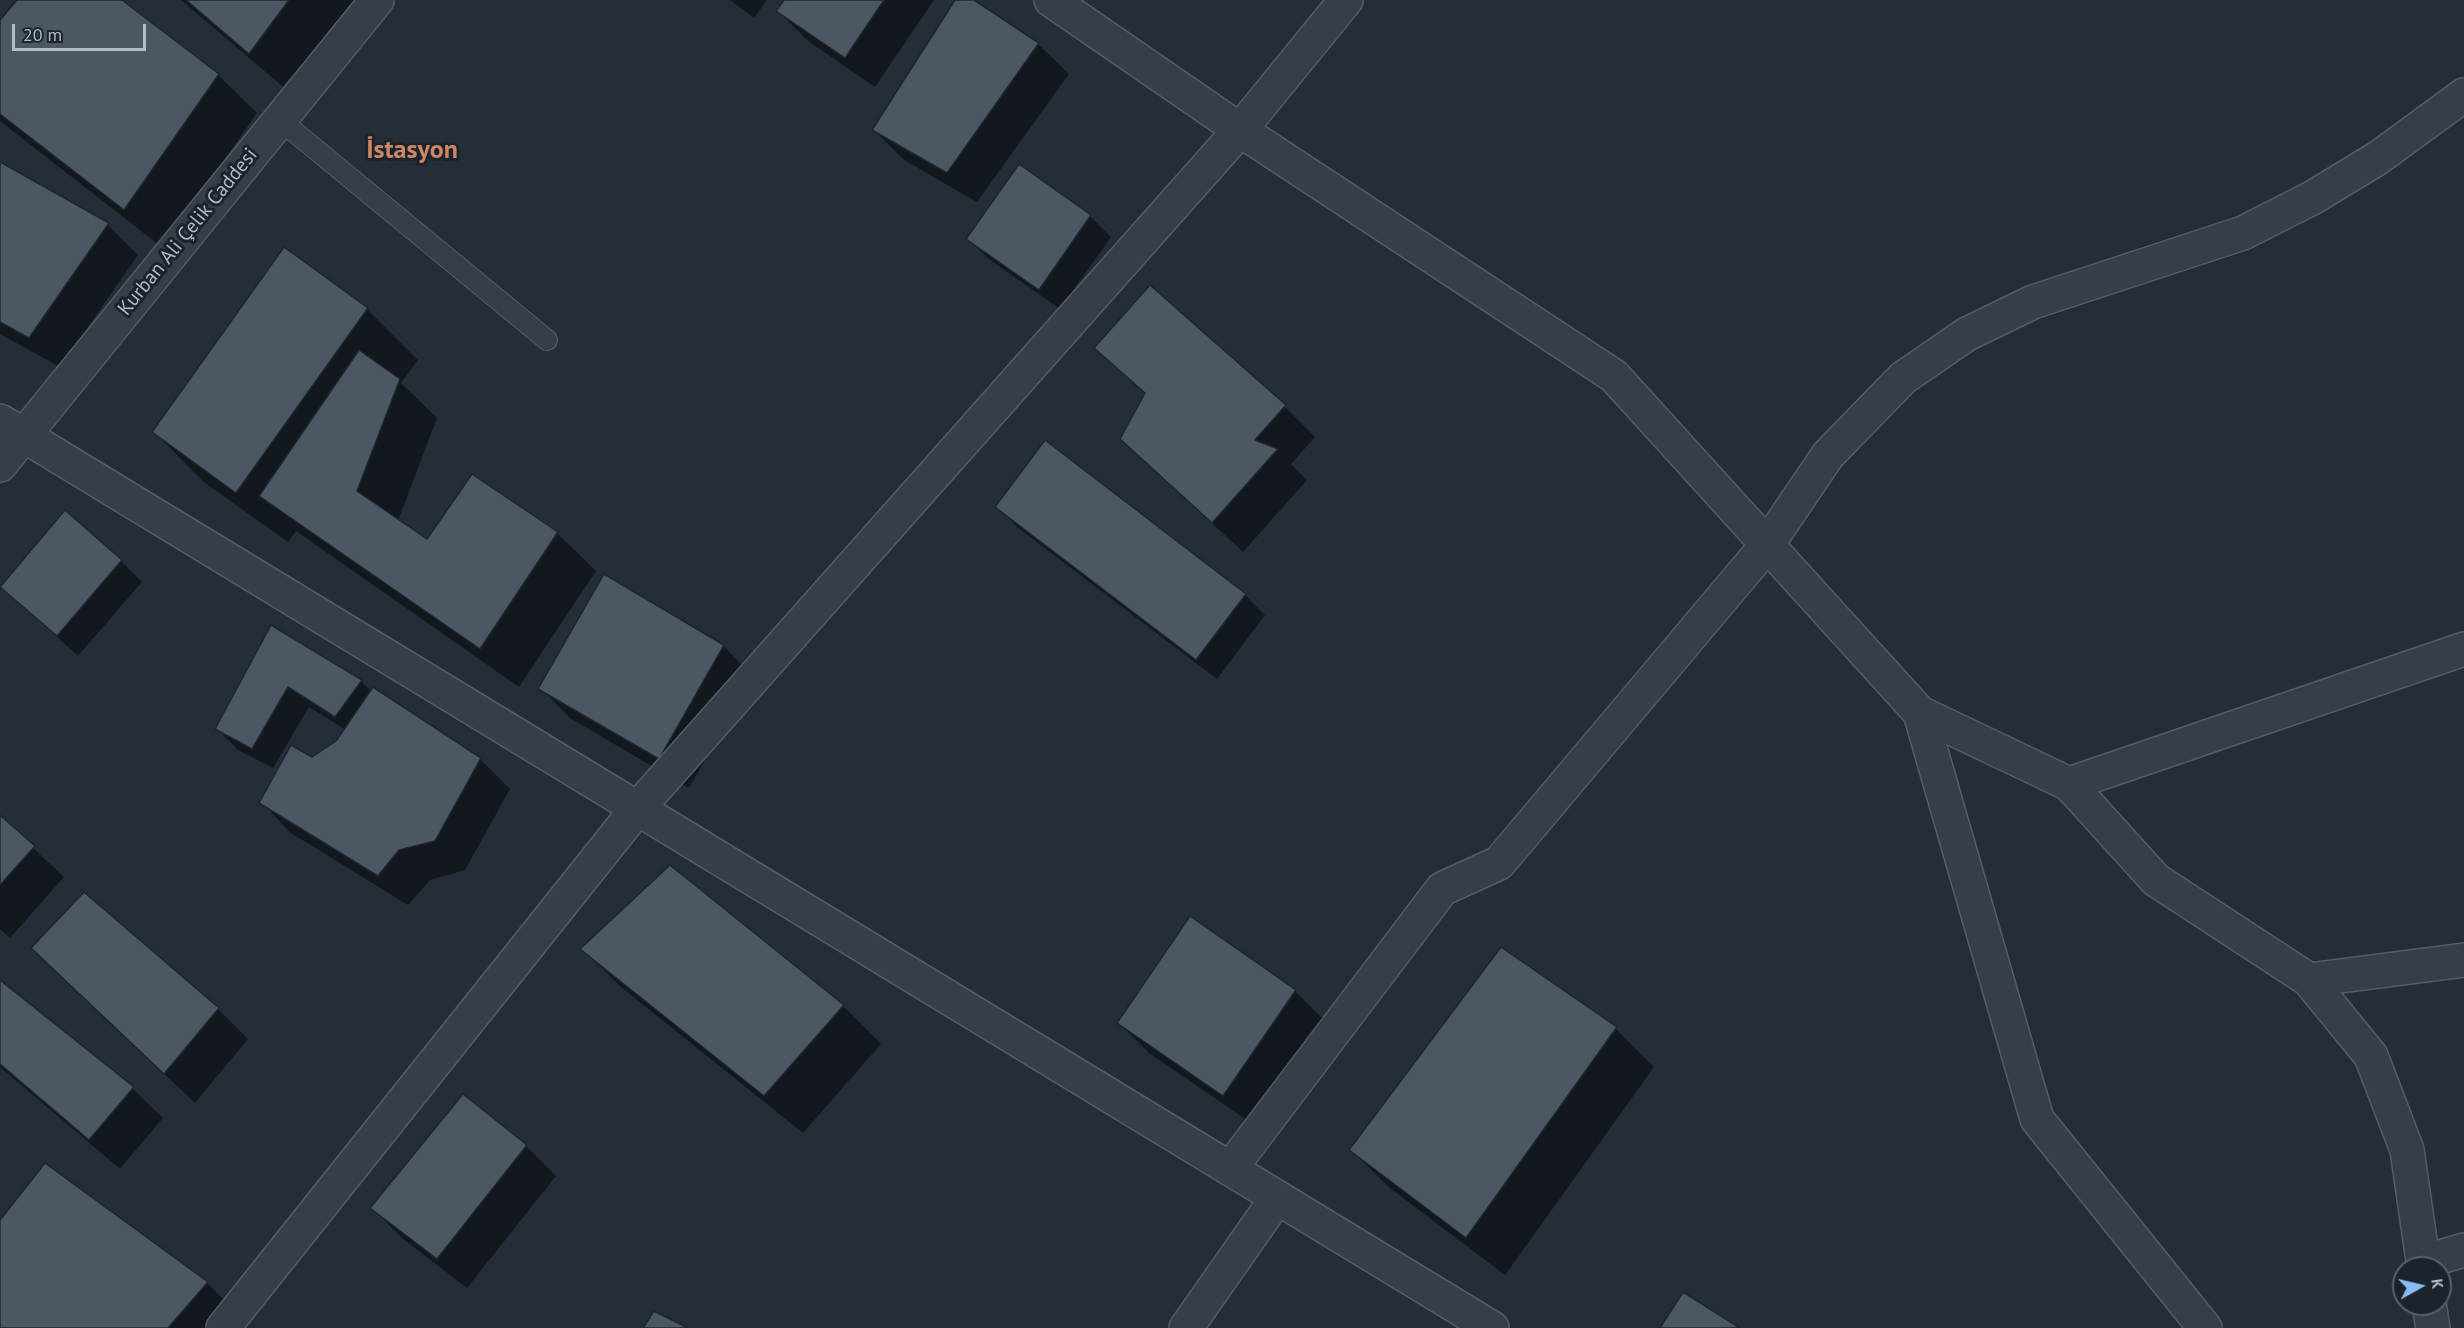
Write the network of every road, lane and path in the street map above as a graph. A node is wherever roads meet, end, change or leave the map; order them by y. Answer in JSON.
{"nodes":[{"id":1,"x":377,"y":0,"type":"edge"},
{"id":2,"x":1051,"y":0,"type":"edge"},
{"id":3,"x":1347,"y":0,"type":"edge"},
{"id":4,"x":2464,"y":95,"type":"edge"},
{"id":5,"x":280,"y":120,"type":"junction"},
{"id":6,"x":1240,"y":130,"type":"junction"},
{"id":7,"x":547,"y":340,"type":"dead end"},
{"id":8,"x":12,"y":428,"type":"edge"},
{"id":9,"x":0,"y":465,"type":"edge"},
{"id":10,"x":1767,"y":545,"type":"junction"},
{"id":11,"x":2464,"y":649,"type":"edge"},
{"id":12,"x":1920,"y":713,"type":"junction"},
{"id":13,"x":2069,"y":784,"type":"junction"},
{"id":14,"x":638,"y":809,"type":"junction"},
{"id":15,"x":2464,"y":960,"type":"edge"},
{"id":16,"x":2309,"y":980,"type":"junction"},
{"id":17,"x":1230,"y":1169,"type":"junction"},
{"id":18,"x":1277,"y":1198,"type":"junction"},
{"id":19,"x":2464,"y":1250,"type":"edge"},
{"id":20,"x":2422,"y":1256,"type":"edge"},
{"id":21,"x":2448,"y":1256,"type":"edge"},
{"id":22,"x":223,"y":1328,"type":"edge"},
{"id":23,"x":1186,"y":1328,"type":"edge"},
{"id":24,"x":1492,"y":1328,"type":"edge"},
{"id":25,"x":2205,"y":1328,"type":"edge"}],
"edges":[{"from":1,"to":5,"type":"street","name":"Kurban Ali Çelik Caddesi"},
{"from":2,"to":6,"type":"street"},
{"from":3,"to":6,"type":"street"},
{"from":4,"to":10,"type":"street"},
{"from":5,"to":7,"type":"lane"},
{"from":5,"to":8,"type":"street","name":"Kurban Ali Çelik Caddesi"},
{"from":6,"to":10,"type":"street"},
{"from":6,"to":14,"type":"street"},
{"from":8,"to":9,"type":"street","name":"Kurban Ali Çelik Caddesi"},
{"from":8,"to":14,"type":"street"},
{"from":10,"to":12,"type":"street"},
{"from":10,"to":17,"type":"street"},
{"from":11,"to":13,"type":"street"},
{"from":12,"to":13,"type":"street"},
{"from":12,"to":25,"type":"street"},
{"from":13,"to":16,"type":"street"},
{"from":14,"to":17,"type":"street"},
{"from":14,"to":22,"type":"street"},
{"from":15,"to":16,"type":"street"},
{"from":16,"to":20,"type":"street"},
{"from":17,"to":18,"type":"street"},
{"from":18,"to":23,"type":"street"},
{"from":18,"to":24,"type":"street"},
{"from":19,"to":21,"type":"street"}]}
